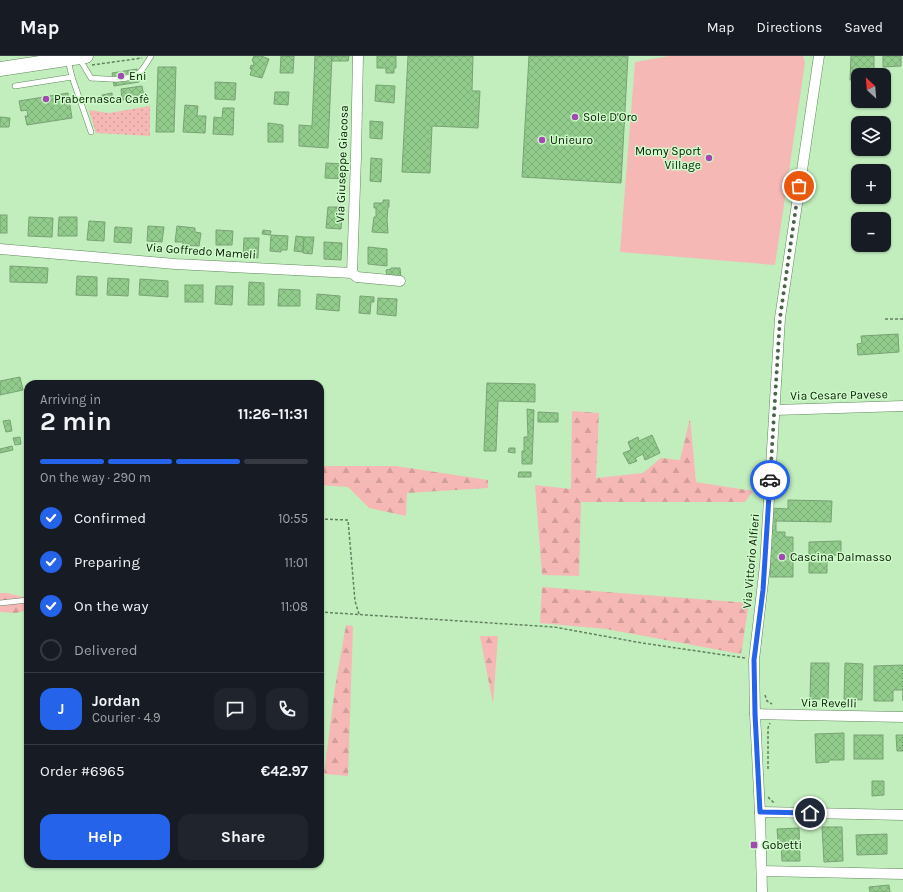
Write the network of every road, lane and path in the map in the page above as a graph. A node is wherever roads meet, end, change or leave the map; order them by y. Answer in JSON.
{"nodes":[{"id":1,"x":151,"y":56,"type":"edge"},
{"id":2,"x":358,"y":56,"type":"edge"},
{"id":3,"x":813,"y":56,"type":"edge"},
{"id":4,"x":819,"y":56,"type":"edge"},
{"id":5,"x":79,"y":60,"type":"edge"},
{"id":6,"x":817,"y":67,"type":"junction"},
{"id":7,"x":0,"y":69,"type":"edge"},
{"id":8,"x":72,"y":77,"type":"junction"},
{"id":9,"x":15,"y":86,"type":"dead end"},
{"id":10,"x":91,"y":132,"type":"dead end"},
{"id":11,"x":0,"y":249,"type":"edge"},
{"id":12,"x":352,"y":273,"type":"junction"},
{"id":13,"x":400,"y":281,"type":"dead end"},
{"id":14,"x":885,"y":319,"type":"dead end"},
{"id":15,"x":903,"y":319,"type":"edge"},
{"id":16,"x":903,"y":406,"type":"edge"},
{"id":17,"x":775,"y":410,"type":"junction"},
{"id":18,"x":324,"y":518,"type":"edge"},
{"id":19,"x":24,"y":600,"type":"edge"},
{"id":20,"x":0,"y":603,"type":"edge"},
{"id":21,"x":324,"y":612,"type":"edge"},
{"id":22,"x":359,"y":614,"type":"junction"},
{"id":23,"x":754,"y":660,"type":"junction"},
{"id":24,"x":765,"y":689,"type":"dead end"},
{"id":25,"x":773,"y":705,"type":"dead end"},
{"id":26,"x":755,"y":714,"type":"junction"},
{"id":27,"x":903,"y":717,"type":"edge"},
{"id":28,"x":773,"y":721,"type":"dead end"},
{"id":29,"x":768,"y":774,"type":"dead end"},
{"id":30,"x":768,"y":797,"type":"dead end"},
{"id":31,"x":780,"y":803,"type":"dead end"},
{"id":32,"x":760,"y":812,"type":"junction"},
{"id":33,"x":903,"y":815,"type":"edge"},
{"id":34,"x":762,"y":871,"type":"junction"},
{"id":35,"x":903,"y":874,"type":"edge"},
{"id":36,"x":762,"y":892,"type":"edge"}],
"edges":[{"from":1,"to":5,"type":"path"},
{"from":1,"to":5,"type":"lane"},
{"from":2,"to":12,"type":"street","name":"Via Giuseppe Giacosa"},
{"from":3,"to":6,"type":"street","name":"Via Vittorio Alfieri"},
{"from":4,"to":6,"type":"street","name":"Via Vittorio Alfieri"},
{"from":5,"to":7,"type":"main road"},
{"from":5,"to":8,"type":"lane"},
{"from":6,"to":17,"type":"street","name":"Via Vittorio Alfieri"},
{"from":8,"to":9,"type":"lane"},
{"from":8,"to":10,"type":"lane"},
{"from":11,"to":12,"type":"street","name":"Via Goffredo Mameli"},
{"from":12,"to":13,"type":"street","name":"Via Goffredo Mameli"},
{"from":14,"to":15,"type":"path"},
{"from":16,"to":17,"type":"street","name":"Via Cesare Pavese"},
{"from":17,"to":23,"type":"street","name":"Via Vittorio Alfieri"},
{"from":18,"to":22,"type":"path"},
{"from":19,"to":20,"type":"lane"},
{"from":21,"to":22,"type":"path"},
{"from":22,"to":23,"type":"path"},
{"from":23,"to":26,"type":"street","name":"Via Vittorio Alfieri"},
{"from":24,"to":25,"type":"path"},
{"from":26,"to":27,"type":"street","name":"Via Revelli"},
{"from":26,"to":32,"type":"street","name":"Via Vittorio Alfieri"},
{"from":28,"to":29,"type":"path"},
{"from":30,"to":31,"type":"path"},
{"from":32,"to":33,"type":"street"},
{"from":32,"to":34,"type":"street","name":"Via Vittorio Alfieri"},
{"from":34,"to":35,"type":"street"},
{"from":34,"to":36,"type":"street","name":"Via Vittorio Alfieri"}]}
